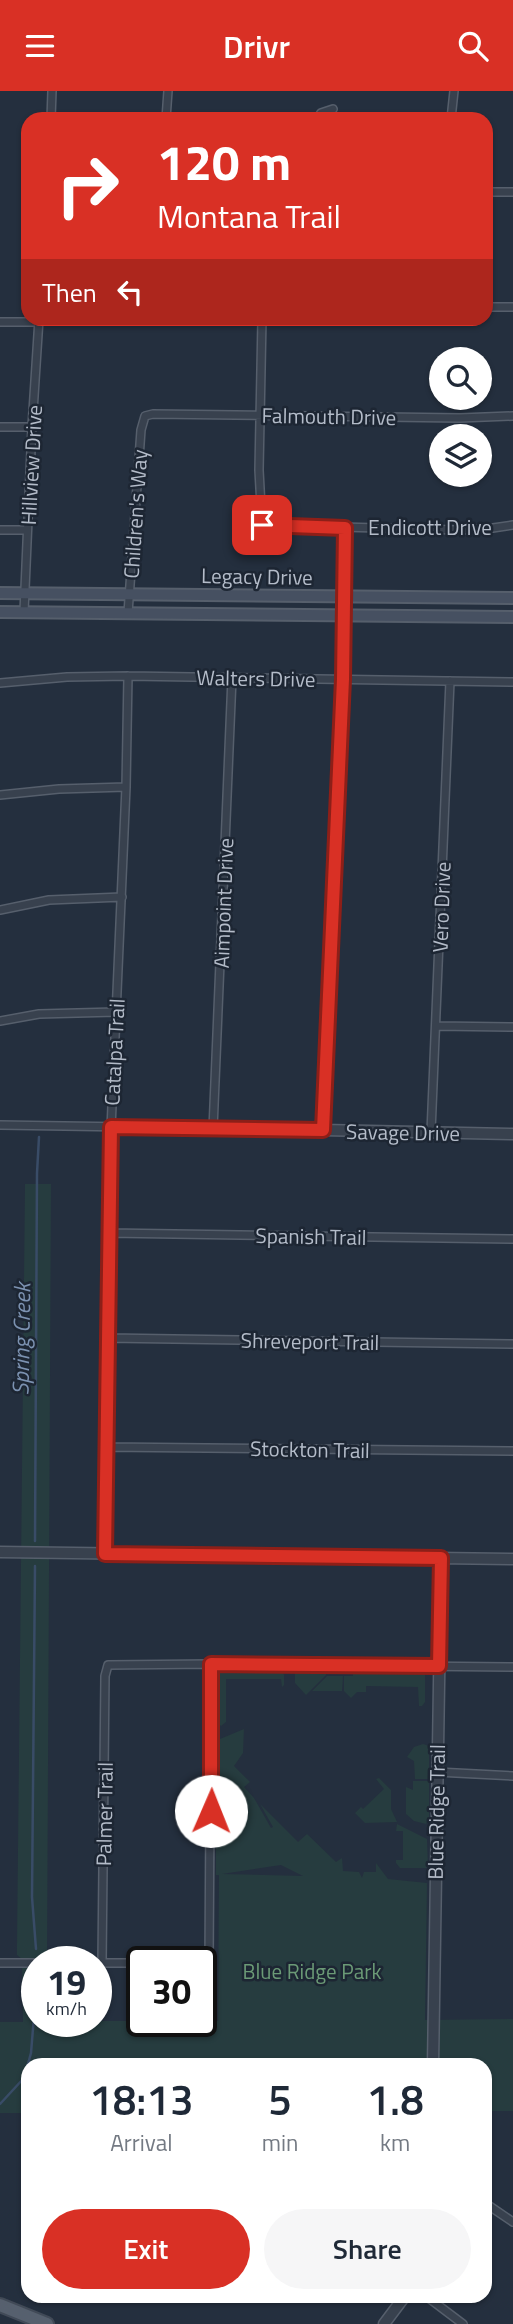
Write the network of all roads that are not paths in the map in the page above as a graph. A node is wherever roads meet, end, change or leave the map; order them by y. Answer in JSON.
{"nodes":[{"id":1,"x":52,"y":91,"type":"edge"},
{"id":2,"x":168,"y":91,"type":"edge"},
{"id":3,"x":454,"y":91,"type":"edge"},
{"id":4,"x":333,"y":109,"type":"dead end"},
{"id":5,"x":51,"y":112,"type":"edge"},
{"id":6,"x":166,"y":112,"type":"edge"},
{"id":7,"x":324,"y":112,"type":"edge"},
{"id":8,"x":451,"y":112,"type":"edge"},
{"id":9,"x":493,"y":192,"type":"edge"},
{"id":10,"x":513,"y":192,"type":"edge"},
{"id":11,"x":493,"y":307,"type":"edge"},
{"id":12,"x":513,"y":307,"type":"edge"},
{"id":13,"x":21,"y":321,"type":"edge"},
{"id":14,"x":0,"y":322,"type":"edge"},
{"id":15,"x":39,"y":326,"type":"edge"},
{"id":16,"x":262,"y":326,"type":"edge"},
{"id":17,"x":261,"y":415,"type":"junction"},
{"id":18,"x":145,"y":416,"type":"joint"},
{"id":19,"x":513,"y":416,"type":"edge"},
{"id":20,"x":0,"y":426,"type":"edge"},
{"id":21,"x":32,"y":427,"type":"junction"},
{"id":22,"x":513,"y":525,"type":"edge"},
{"id":23,"x":345,"y":528,"type":"junction"},
{"id":24,"x":0,"y":530,"type":"edge"},
{"id":25,"x":27,"y":530,"type":"junction"},
{"id":26,"x":0,"y":593,"type":"edge"},
{"id":27,"x":25,"y":593,"type":"junction"},
{"id":28,"x":129,"y":594,"type":"junction"},
{"id":29,"x":345,"y":596,"type":"junction"},
{"id":30,"x":513,"y":598,"type":"edge"},
{"id":31,"x":0,"y":612,"type":"edge"},
{"id":32,"x":24,"y":612,"type":"junction"},
{"id":33,"x":128,"y":613,"type":"junction"},
{"id":34,"x":344,"y":615,"type":"junction"},
{"id":35,"x":513,"y":617,"type":"edge"},
{"id":36,"x":128,"y":675,"type":"junction"},
{"id":37,"x":232,"y":678,"type":"junction"},
{"id":38,"x":343,"y":679,"type":"junction"},
{"id":39,"x":450,"y":681,"type":"junction"},
{"id":40,"x":513,"y":682,"type":"edge"},
{"id":41,"x":0,"y":683,"type":"edge"},
{"id":42,"x":126,"y":787,"type":"junction"},
{"id":43,"x":0,"y":795,"type":"edge"},
{"id":44,"x":122,"y":897,"type":"junction"},
{"id":45,"x":0,"y":910,"type":"edge"},
{"id":46,"x":116,"y":1012,"type":"junction"},
{"id":47,"x":0,"y":1021,"type":"edge"},
{"id":48,"x":436,"y":1026,"type":"junction"},
{"id":49,"x":513,"y":1027,"type":"edge"},
{"id":50,"x":0,"y":1125,"type":"edge"},
{"id":51,"x":111,"y":1127,"type":"junction"},
{"id":52,"x":214,"y":1129,"type":"junction"},
{"id":53,"x":323,"y":1130,"type":"junction"},
{"id":54,"x":431,"y":1132,"type":"junction"},
{"id":55,"x":513,"y":1134,"type":"edge"},
{"id":56,"x":109,"y":1233,"type":"junction"},
{"id":57,"x":513,"y":1239,"type":"edge"},
{"id":58,"x":108,"y":1338,"type":"junction"},
{"id":59,"x":513,"y":1345,"type":"edge"},
{"id":60,"x":106,"y":1447,"type":"junction"},
{"id":61,"x":513,"y":1451,"type":"edge"},
{"id":62,"x":0,"y":1552,"type":"edge"},
{"id":63,"x":105,"y":1554,"type":"junction"},
{"id":64,"x":441,"y":1558,"type":"junction"},
{"id":65,"x":513,"y":1559,"type":"edge"},
{"id":66,"x":211,"y":1664,"type":"junction"},
{"id":67,"x":439,"y":1666,"type":"junction"},
{"id":68,"x":513,"y":1667,"type":"edge"},
{"id":69,"x":437,"y":1772,"type":"junction"},
{"id":70,"x":513,"y":1776,"type":"edge"},
{"id":71,"x":99,"y":1946,"type":"edge"},
{"id":72,"x":205,"y":1946,"type":"edge"},
{"id":73,"x":0,"y":1963,"type":"edge"},
{"id":74,"x":21,"y":1963,"type":"edge"},
{"id":75,"x":433,"y":2058,"type":"edge"},
{"id":76,"x":492,"y":2208,"type":"edge"},
{"id":77,"x":513,"y":2222,"type":"edge"},
{"id":78,"x":400,"y":2303,"type":"edge"},
{"id":79,"x":435,"y":2303,"type":"edge"},
{"id":80,"x":0,"y":2305,"type":"edge"},
{"id":81,"x":47,"y":2324,"type":"edge"},
{"id":82,"x":384,"y":2324,"type":"edge"},
{"id":83,"x":463,"y":2324,"type":"edge"}],
"edges":[{"from":1,"to":5,"type":"street"},
{"from":2,"to":6,"type":"street"},
{"from":3,"to":8,"type":"street"},
{"from":4,"to":7,"type":"street"},
{"from":9,"to":10,"type":"street"},
{"from":11,"to":12,"type":"street"},
{"from":13,"to":14,"type":"street"},
{"from":15,"to":21,"type":"street","name":"Hillview Drive"},
{"from":16,"to":17,"type":"street"},
{"from":17,"to":18,"type":"street","name":"Falmouth Drive"},
{"from":17,"to":19,"type":"street","name":"Falmouth Drive"},
{"from":17,"to":23,"type":"street","name":"Endicott Drive"},
{"from":18,"to":28,"type":"street","name":"Children's Way"},
{"from":20,"to":21,"type":"street"},
{"from":21,"to":25,"type":"street","name":"Hillview Drive"},
{"from":22,"to":23,"type":"street","name":"Endicott Drive"},
{"from":23,"to":29,"type":"street"},
{"from":24,"to":25,"type":"street"},
{"from":25,"to":27,"type":"street","name":"Hillview Drive"},
{"from":26,"to":27,"type":"main road","name":"Legacy Drive"},
{"from":27,"to":28,"type":"main road","name":"Legacy Drive"},
{"from":27,"to":32,"type":"street","name":"Hillview Drive"},
{"from":28,"to":29,"type":"main road","name":"Legacy Drive"},
{"from":28,"to":33,"type":"street","name":"Children's Way"},
{"from":29,"to":30,"type":"main road","name":"Legacy Drive"},
{"from":29,"to":34,"type":"street"},
{"from":31,"to":32,"type":"main road","name":"Legacy Drive"},
{"from":32,"to":33,"type":"main road","name":"Legacy Drive"},
{"from":33,"to":34,"type":"main road","name":"Legacy Drive"},
{"from":34,"to":35,"type":"main road","name":"Legacy Drive"},
{"from":34,"to":38,"type":"street"},
{"from":36,"to":37,"type":"street","name":"Walters Drive"},
{"from":36,"to":41,"type":"street","name":"Walters Drive"},
{"from":36,"to":42,"type":"street","name":"Catalpa Trail"},
{"from":37,"to":38,"type":"street","name":"Walters Drive"},
{"from":37,"to":52,"type":"street","name":"Aimpoint Drive"},
{"from":38,"to":39,"type":"street","name":"Walters Drive"},
{"from":38,"to":53,"type":"street"},
{"from":39,"to":40,"type":"street","name":"Walters Drive"},
{"from":39,"to":48,"type":"street","name":"Vero Drive"},
{"from":42,"to":43,"type":"street"},
{"from":42,"to":44,"type":"street","name":"Catalpa Trail"},
{"from":44,"to":45,"type":"street"},
{"from":44,"to":46,"type":"street","name":"Catalpa Trail"},
{"from":46,"to":47,"type":"street"},
{"from":46,"to":51,"type":"street","name":"Catalpa Trail"},
{"from":48,"to":49,"type":"street"},
{"from":48,"to":54,"type":"street","name":"Vero Drive"},
{"from":50,"to":51,"type":"street","name":"Savage Drive"},
{"from":51,"to":52,"type":"street","name":"Savage Drive"},
{"from":51,"to":56,"type":"street","name":"Catalpa Trail"},
{"from":52,"to":53,"type":"street","name":"Savage Drive"},
{"from":53,"to":54,"type":"street","name":"Savage Drive"},
{"from":54,"to":55,"type":"street","name":"Savage Drive"},
{"from":56,"to":57,"type":"street","name":"Spanish Trail"},
{"from":56,"to":58,"type":"street","name":"Catalpa Trail"},
{"from":58,"to":59,"type":"street","name":"Shreveport Trail"},
{"from":58,"to":60,"type":"street","name":"Catalpa Trail"},
{"from":60,"to":61,"type":"street","name":"Stockton Trail"},
{"from":60,"to":63,"type":"street","name":"Catalpa Trail"},
{"from":62,"to":63,"type":"street"},
{"from":63,"to":64,"type":"street"},
{"from":64,"to":65,"type":"street"},
{"from":64,"to":67,"type":"street","name":"Blue Ridge Trail"},
{"from":66,"to":67,"type":"street"},
{"from":66,"to":71,"type":"street","name":"Palmer Trail"},
{"from":66,"to":72,"type":"street"},
{"from":67,"to":68,"type":"street"},
{"from":67,"to":69,"type":"street","name":"Blue Ridge Trail"},
{"from":69,"to":70,"type":"street"},
{"from":69,"to":75,"type":"street","name":"Blue Ridge Trail"},
{"from":73,"to":74,"type":"street"},
{"from":76,"to":77,"type":"street"},
{"from":78,"to":82,"type":"street"},
{"from":79,"to":83,"type":"street"},
{"from":80,"to":81,"type":"main road"}]}
